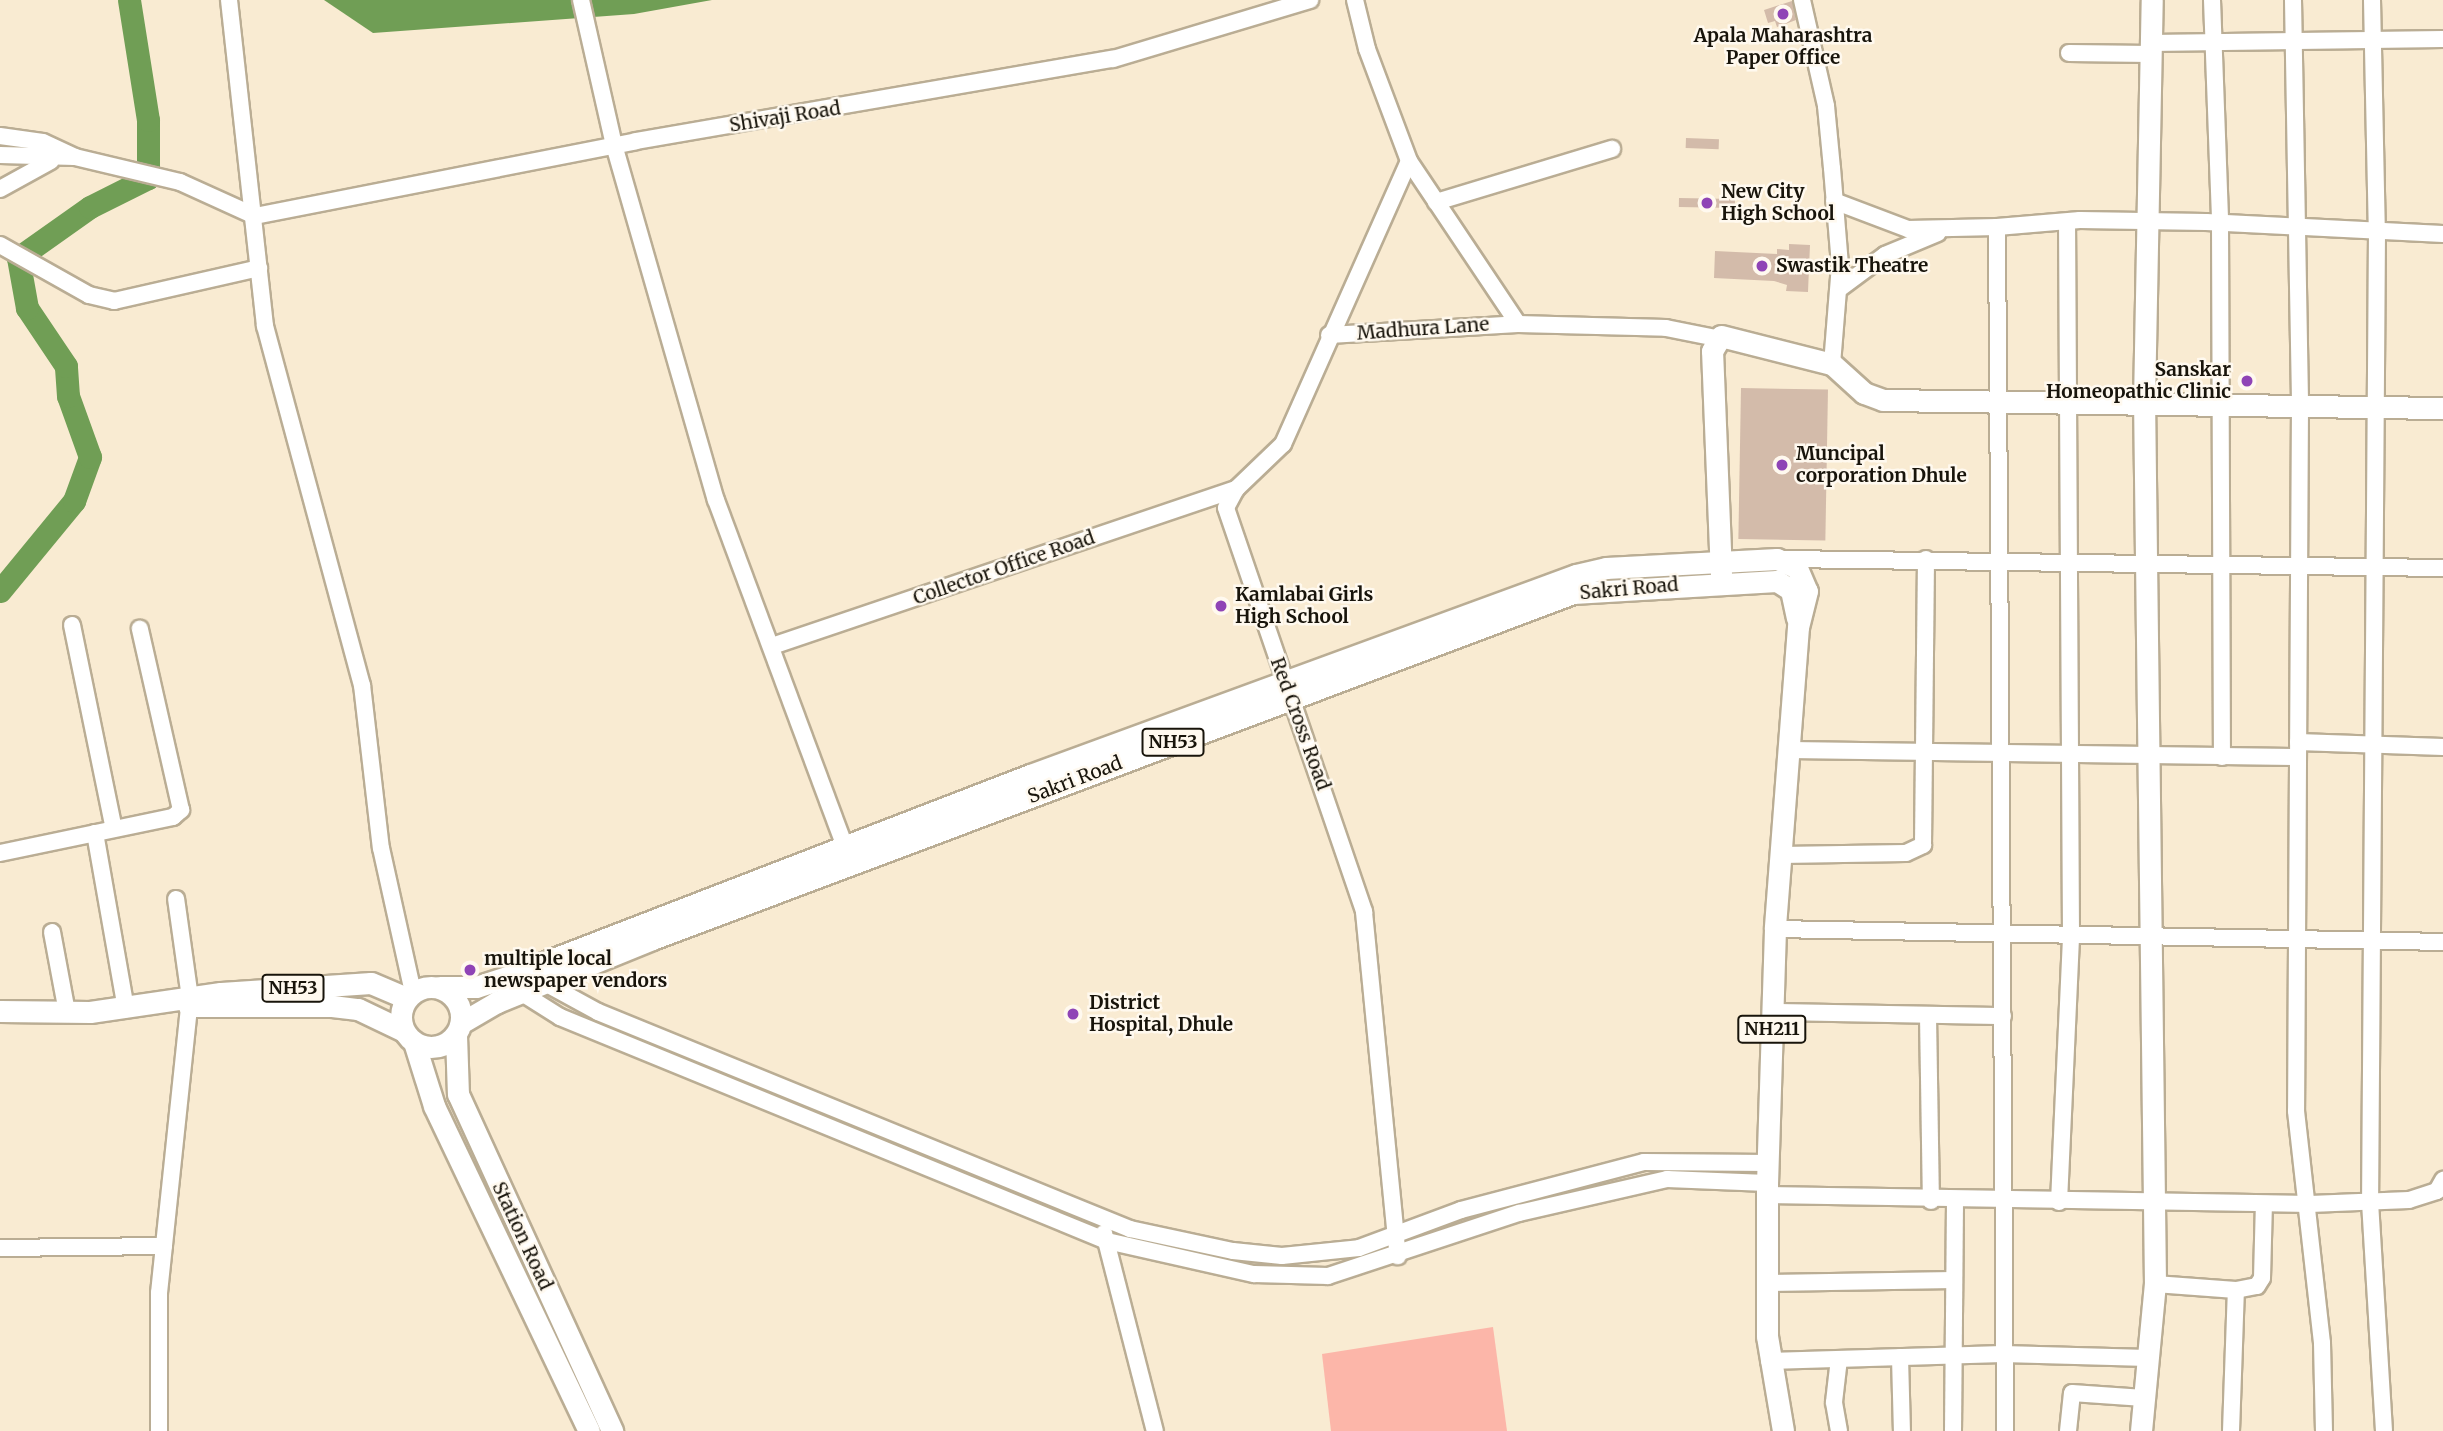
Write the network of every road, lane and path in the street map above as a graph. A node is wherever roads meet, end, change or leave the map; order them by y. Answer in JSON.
{"nodes":[{"id":1,"x":229,"y":0,"type":"edge"},
{"id":2,"x":581,"y":0,"type":"edge"},
{"id":3,"x":1310,"y":0,"type":"edge"},
{"id":4,"x":1355,"y":0,"type":"edge"},
{"id":5,"x":1802,"y":0,"type":"edge"},
{"id":6,"x":2152,"y":0,"type":"edge"},
{"id":7,"x":2212,"y":0,"type":"edge"},
{"id":8,"x":2293,"y":0,"type":"edge"},
{"id":9,"x":2372,"y":0,"type":"edge"},
{"id":10,"x":2443,"y":39,"type":"edge"},
{"id":11,"x":2373,"y":41,"type":"junction"},
{"id":12,"x":2214,"y":44,"type":"junction"},
{"id":13,"x":2294,"y":44,"type":"junction"},
{"id":14,"x":2151,"y":49,"type":"junction"},
{"id":15,"x":2069,"y":53,"type":"dead end"},
{"id":16,"x":0,"y":136,"type":"edge"},
{"id":17,"x":614,"y":145,"type":"junction"},
{"id":18,"x":1612,"y":149,"type":"dead end"},
{"id":19,"x":0,"y":155,"type":"edge"},
{"id":20,"x":75,"y":157,"type":"junction"},
{"id":21,"x":54,"y":160,"type":"junction"},
{"id":22,"x":1409,"y":161,"type":"junction"},
{"id":23,"x":0,"y":189,"type":"edge"},
{"id":24,"x":1834,"y":201,"type":"junction"},
{"id":25,"x":1436,"y":202,"type":"junction"},
{"id":26,"x":255,"y":216,"type":"junction"},
{"id":27,"x":2067,"y":222,"type":"junction"},
{"id":28,"x":2148,"y":223,"type":"junction"},
{"id":29,"x":2220,"y":223,"type":"junction"},
{"id":30,"x":1997,"y":227,"type":"junction"},
{"id":31,"x":2297,"y":228,"type":"junction"},
{"id":32,"x":1944,"y":231,"type":"junction"},
{"id":33,"x":2377,"y":232,"type":"junction"},
{"id":34,"x":2443,"y":234,"type":"edge"},
{"id":35,"x":0,"y":245,"type":"edge"},
{"id":36,"x":259,"y":268,"type":"junction"},
{"id":37,"x":1839,"y":289,"type":"junction"},
{"id":38,"x":1518,"y":324,"type":"junction"},
{"id":39,"x":1329,"y":335,"type":"junction"},
{"id":40,"x":1716,"y":338,"type":"junction"},
{"id":41,"x":1832,"y":364,"type":"junction"},
{"id":42,"x":1999,"y":400,"type":"junction"},
{"id":43,"x":2066,"y":401,"type":"junction"},
{"id":44,"x":2144,"y":402,"type":"junction"},
{"id":45,"x":2223,"y":404,"type":"junction"},
{"id":46,"x":2300,"y":405,"type":"junction"},
{"id":47,"x":2373,"y":407,"type":"junction"},
{"id":48,"x":2443,"y":408,"type":"edge"},
{"id":49,"x":1236,"y":489,"type":"junction"},
{"id":50,"x":1777,"y":559,"type":"junction"},
{"id":51,"x":1926,"y":559,"type":"junction"},
{"id":52,"x":2001,"y":559,"type":"junction"},
{"id":53,"x":1720,"y":560,"type":"junction"},
{"id":54,"x":2068,"y":560,"type":"junction"},
{"id":55,"x":2150,"y":561,"type":"junction"},
{"id":56,"x":2223,"y":564,"type":"junction"},
{"id":57,"x":2299,"y":565,"type":"junction"},
{"id":58,"x":2372,"y":566,"type":"junction"},
{"id":59,"x":2443,"y":568,"type":"edge"},
{"id":60,"x":1722,"y":582,"type":"junction"},
{"id":61,"x":72,"y":625,"type":"dead end"},
{"id":62,"x":1798,"y":627,"type":"junction"},
{"id":63,"x":140,"y":629,"type":"dead end"},
{"id":64,"x":772,"y":646,"type":"junction"},
{"id":65,"x":1287,"y":690,"type":"junction"},
{"id":66,"x":2372,"y":745,"type":"junction"},
{"id":67,"x":2443,"y":747,"type":"edge"},
{"id":68,"x":1790,"y":750,"type":"junction"},
{"id":69,"x":2297,"y":750,"type":"junction"},
{"id":70,"x":1926,"y":751,"type":"junction"},
{"id":71,"x":2002,"y":751,"type":"junction"},
{"id":72,"x":2070,"y":753,"type":"junction"},
{"id":73,"x":2151,"y":757,"type":"junction"},
{"id":74,"x":2222,"y":757,"type":"junction"},
{"id":75,"x":114,"y":829,"type":"junction"},
{"id":76,"x":95,"y":833,"type":"junction"},
{"id":77,"x":0,"y":853,"type":"edge"},
{"id":78,"x":848,"y":855,"type":"junction"},
{"id":79,"x":1781,"y":855,"type":"junction"},
{"id":80,"x":176,"y":898,"type":"dead end"},
{"id":81,"x":1775,"y":929,"type":"junction"},
{"id":82,"x":52,"y":932,"type":"dead end"},
{"id":83,"x":2002,"y":933,"type":"junction"},
{"id":84,"x":2071,"y":934,"type":"junction"},
{"id":85,"x":2147,"y":936,"type":"junction"},
{"id":86,"x":2301,"y":939,"type":"junction"},
{"id":87,"x":2372,"y":940,"type":"junction"},
{"id":88,"x":2443,"y":942,"type":"edge"},
{"id":89,"x":545,"y":983,"type":"junction"},
{"id":90,"x":440,"y":988,"type":"junction"},
{"id":91,"x":522,"y":993,"type":"junction"},
{"id":92,"x":410,"y":995,"type":"junction"},
{"id":93,"x":185,"y":1002,"type":"junction"},
{"id":94,"x":126,"y":1009,"type":"junction"},
{"id":95,"x":0,"y":1011,"type":"edge"},
{"id":96,"x":67,"y":1012,"type":"junction"},
{"id":97,"x":1773,"y":1012,"type":"junction"},
{"id":98,"x":1928,"y":1015,"type":"junction"},
{"id":99,"x":2003,"y":1016,"type":"junction"},
{"id":100,"x":458,"y":1029,"type":"junction"},
{"id":101,"x":409,"y":1036,"type":"junction"},
{"id":102,"x":919,"y":1140,"type":"junction"},
{"id":103,"x":909,"y":1161,"type":"junction"},
{"id":104,"x":1768,"y":1181,"type":"junction"},
{"id":105,"x":2441,"y":1190,"type":"edge"},
{"id":106,"x":1930,"y":1201,"type":"junction"},
{"id":107,"x":1955,"y":1202,"type":"junction"},
{"id":108,"x":2003,"y":1202,"type":"junction"},
{"id":109,"x":2059,"y":1202,"type":"junction"},
{"id":110,"x":2370,"y":1202,"type":"junction"},
{"id":111,"x":2153,"y":1203,"type":"junction"},
{"id":112,"x":2264,"y":1204,"type":"junction"},
{"id":113,"x":2310,"y":1204,"type":"junction"},
{"id":114,"x":1100,"y":1217,"type":"junction"},
{"id":115,"x":1396,"y":1235,"type":"junction"},
{"id":116,"x":1107,"y":1241,"type":"junction"},
{"id":117,"x":164,"y":1246,"type":"junction"},
{"id":118,"x":0,"y":1248,"type":"edge"},
{"id":119,"x":1398,"y":1256,"type":"junction"},
{"id":120,"x":1954,"y":1280,"type":"junction"},
{"id":121,"x":1769,"y":1283,"type":"junction"},
{"id":122,"x":2155,"y":1284,"type":"junction"},
{"id":123,"x":2236,"y":1290,"type":"junction"},
{"id":124,"x":2003,"y":1354,"type":"junction"},
{"id":125,"x":1953,"y":1355,"type":"junction"},
{"id":126,"x":1900,"y":1357,"type":"junction"},
{"id":127,"x":2148,"y":1358,"type":"junction"},
{"id":128,"x":1839,"y":1359,"type":"junction"},
{"id":129,"x":1769,"y":1361,"type":"junction"},
{"id":130,"x":2144,"y":1398,"type":"junction"},
{"id":131,"x":159,"y":1431,"type":"edge"},
{"id":132,"x":589,"y":1431,"type":"edge"},
{"id":133,"x":612,"y":1431,"type":"edge"},
{"id":134,"x":1155,"y":1431,"type":"edge"},
{"id":135,"x":1783,"y":1431,"type":"edge"},
{"id":136,"x":1839,"y":1431,"type":"edge"},
{"id":137,"x":1902,"y":1431,"type":"edge"},
{"id":138,"x":1953,"y":1431,"type":"edge"},
{"id":139,"x":2005,"y":1431,"type":"edge"},
{"id":140,"x":2068,"y":1431,"type":"edge"},
{"id":141,"x":2141,"y":1431,"type":"edge"},
{"id":142,"x":2231,"y":1431,"type":"edge"},
{"id":143,"x":2324,"y":1431,"type":"edge"},
{"id":144,"x":2384,"y":1431,"type":"edge"}],
"edges":[{"from":1,"to":26,"type":"street"},
{"from":2,"to":17,"type":"street"},
{"from":3,"to":17,"type":"street","name":"Shivaji Road"},
{"from":4,"to":22,"type":"street"},
{"from":5,"to":24,"type":"street"},
{"from":6,"to":14,"type":"main road"},
{"from":7,"to":12,"type":"street"},
{"from":8,"to":13,"type":"street"},
{"from":9,"to":11,"type":"street"},
{"from":10,"to":11,"type":"street"},
{"from":11,"to":13,"type":"street"},
{"from":11,"to":33,"type":"street"},
{"from":12,"to":13,"type":"street"},
{"from":12,"to":14,"type":"street"},
{"from":12,"to":29,"type":"street"},
{"from":13,"to":31,"type":"street"},
{"from":14,"to":15,"type":"street"},
{"from":14,"to":28,"type":"main road"},
{"from":16,"to":20,"type":"street"},
{"from":17,"to":26,"type":"street","name":"Shivaji Road"},
{"from":17,"to":64,"type":"street"},
{"from":18,"to":25,"type":"street"},
{"from":19,"to":21,"type":"street"},
{"from":20,"to":21,"type":"street"},
{"from":20,"to":26,"type":"street"},
{"from":21,"to":23,"type":"street"},
{"from":22,"to":25,"type":"street"},
{"from":22,"to":39,"type":"street"},
{"from":24,"to":32,"type":"street"},
{"from":24,"to":37,"type":"street"},
{"from":25,"to":38,"type":"street"},
{"from":26,"to":36,"type":"street"},
{"from":27,"to":28,"type":"street"},
{"from":27,"to":30,"type":"street"},
{"from":27,"to":43,"type":"street"},
{"from":28,"to":29,"type":"street"},
{"from":28,"to":44,"type":"main road"},
{"from":29,"to":31,"type":"street"},
{"from":29,"to":45,"type":"street"},
{"from":30,"to":32,"type":"street"},
{"from":30,"to":42,"type":"street"},
{"from":31,"to":33,"type":"street"},
{"from":31,"to":46,"type":"street"},
{"from":32,"to":37,"type":"street"},
{"from":33,"to":34,"type":"street"},
{"from":33,"to":47,"type":"street"},
{"from":35,"to":36,"type":"street"},
{"from":36,"to":92,"type":"street"},
{"from":37,"to":41,"type":"street"},
{"from":38,"to":39,"type":"street","name":"Madhura Lane"},
{"from":38,"to":40,"type":"street","name":"Madhura Lane"},
{"from":39,"to":49,"type":"street"},
{"from":40,"to":41,"type":"main road"},
{"from":40,"to":53,"type":"main road"},
{"from":41,"to":42,"type":"main road"},
{"from":42,"to":43,"type":"main road"},
{"from":42,"to":52,"type":"street"},
{"from":43,"to":44,"type":"main road"},
{"from":43,"to":54,"type":"street"},
{"from":44,"to":45,"type":"main road"},
{"from":44,"to":55,"type":"main road"},
{"from":45,"to":46,"type":"main road"},
{"from":45,"to":56,"type":"street"},
{"from":46,"to":47,"type":"main road"},
{"from":46,"to":57,"type":"street"},
{"from":47,"to":48,"type":"main road"},
{"from":47,"to":58,"type":"street"},
{"from":49,"to":64,"type":"street","name":"Collector Office Road"},
{"from":49,"to":65,"type":"street","name":"Red Cross Road"},
{"from":50,"to":51,"type":"street"},
{"from":50,"to":53,"type":"main road"},
{"from":50,"to":62,"type":"main road"},
{"from":51,"to":52,"type":"street"},
{"from":51,"to":70,"type":"street"},
{"from":52,"to":54,"type":"street"},
{"from":52,"to":71,"type":"street"},
{"from":53,"to":60,"type":"main road"},
{"from":53,"to":65,"type":"main road"},
{"from":54,"to":55,"type":"street"},
{"from":54,"to":72,"type":"street"},
{"from":55,"to":56,"type":"street"},
{"from":55,"to":73,"type":"main road"},
{"from":56,"to":57,"type":"street"},
{"from":56,"to":74,"type":"street"},
{"from":57,"to":58,"type":"street"},
{"from":57,"to":69,"type":"street"},
{"from":58,"to":59,"type":"street"},
{"from":58,"to":66,"type":"street"},
{"from":60,"to":62,"type":"main road","number":"NH211"},
{"from":60,"to":65,"type":"main road","name":"Sakri Road"},
{"from":61,"to":75,"type":"street"},
{"from":62,"to":68,"type":"main road","number":"NH211"},
{"from":63,"to":75,"type":"street"},
{"from":64,"to":78,"type":"street"},
{"from":65,"to":78,"type":"main road"},
{"from":65,"to":115,"type":"street","name":"Red Cross Road"},
{"from":66,"to":67,"type":"street"},
{"from":66,"to":69,"type":"street"},
{"from":66,"to":87,"type":"street"},
{"from":68,"to":70,"type":"street"},
{"from":68,"to":79,"type":"main road","number":"NH211"},
{"from":69,"to":74,"type":"street"},
{"from":69,"to":86,"type":"street"},
{"from":70,"to":71,"type":"street"},
{"from":70,"to":79,"type":"street"},
{"from":71,"to":72,"type":"street"},
{"from":71,"to":83,"type":"street"},
{"from":72,"to":73,"type":"street"},
{"from":72,"to":84,"type":"street"},
{"from":73,"to":74,"type":"street"},
{"from":73,"to":85,"type":"main road"},
{"from":75,"to":76,"type":"street"},
{"from":76,"to":77,"type":"street"},
{"from":76,"to":94,"type":"street"},
{"from":78,"to":89,"type":"main road"},
{"from":78,"to":90,"type":"main road"},
{"from":79,"to":81,"type":"main road","number":"NH211"},
{"from":80,"to":93,"type":"street"},
{"from":81,"to":83,"type":"street"},
{"from":81,"to":97,"type":"main road","number":"NH211"},
{"from":82,"to":96,"type":"street"},
{"from":83,"to":84,"type":"street"},
{"from":83,"to":99,"type":"street"},
{"from":84,"to":85,"type":"street"},
{"from":84,"to":109,"type":"street"},
{"from":85,"to":86,"type":"street"},
{"from":85,"to":111,"type":"main road"},
{"from":86,"to":87,"type":"street"},
{"from":86,"to":113,"type":"street"},
{"from":87,"to":88,"type":"street"},
{"from":87,"to":110,"type":"street"},
{"from":89,"to":91,"type":"main road"},
{"from":89,"to":102,"type":"street"},
{"from":90,"to":92,"type":"main road"},
{"from":90,"to":100,"type":"main road"},
{"from":91,"to":100,"type":"main road"},
{"from":91,"to":103,"type":"street"},
{"from":92,"to":93,"type":"main road","number":"NH53"},
{"from":92,"to":101,"type":"main road"},
{"from":93,"to":94,"type":"main road"},
{"from":93,"to":101,"type":"main road","number":"NH53"},
{"from":93,"to":117,"type":"street"},
{"from":94,"to":96,"type":"main road"},
{"from":95,"to":96,"type":"main road"},
{"from":97,"to":98,"type":"street"},
{"from":97,"to":104,"type":"main road","number":"NH211"},
{"from":98,"to":99,"type":"street"},
{"from":98,"to":106,"type":"street"},
{"from":99,"to":108,"type":"street"},
{"from":100,"to":101,"type":"main road"},
{"from":100,"to":133,"type":"main road","name":"Station Road"},
{"from":101,"to":132,"type":"main road","name":"Station Road"},
{"from":102,"to":103,"type":"street"},
{"from":102,"to":114,"type":"street"},
{"from":103,"to":116,"type":"street"},
{"from":104,"to":106,"type":"street"},
{"from":104,"to":115,"type":"street"},
{"from":104,"to":119,"type":"street"},
{"from":104,"to":121,"type":"main road","number":"NH211"},
{"from":105,"to":110,"type":"street"},
{"from":106,"to":107,"type":"street"},
{"from":107,"to":108,"type":"street"},
{"from":107,"to":120,"type":"street"},
{"from":108,"to":109,"type":"street"},
{"from":108,"to":124,"type":"street"},
{"from":109,"to":111,"type":"street"},
{"from":110,"to":113,"type":"street"},
{"from":110,"to":144,"type":"street"},
{"from":111,"to":112,"type":"street"},
{"from":111,"to":122,"type":"main road"},
{"from":112,"to":113,"type":"street"},
{"from":112,"to":123,"type":"street"},
{"from":113,"to":143,"type":"street"},
{"from":114,"to":115,"type":"street"},
{"from":114,"to":116,"type":"street"},
{"from":115,"to":119,"type":"street","name":"Red Cross Road"},
{"from":116,"to":119,"type":"street"},
{"from":116,"to":134,"type":"street"},
{"from":117,"to":118,"type":"street"},
{"from":117,"to":131,"type":"street"},
{"from":120,"to":121,"type":"street"},
{"from":120,"to":125,"type":"street"},
{"from":121,"to":129,"type":"main road","number":"NH211"},
{"from":122,"to":123,"type":"street"},
{"from":122,"to":127,"type":"main road"},
{"from":123,"to":142,"type":"street"},
{"from":124,"to":125,"type":"street"},
{"from":124,"to":127,"type":"street"},
{"from":124,"to":139,"type":"street"},
{"from":125,"to":126,"type":"street"},
{"from":125,"to":138,"type":"street"},
{"from":126,"to":128,"type":"street"},
{"from":126,"to":137,"type":"street"},
{"from":127,"to":130,"type":"main road"},
{"from":128,"to":129,"type":"street"},
{"from":128,"to":136,"type":"street"},
{"from":129,"to":135,"type":"main road","number":"NH211"},
{"from":130,"to":140,"type":"street"},
{"from":130,"to":141,"type":"main road"}]}
